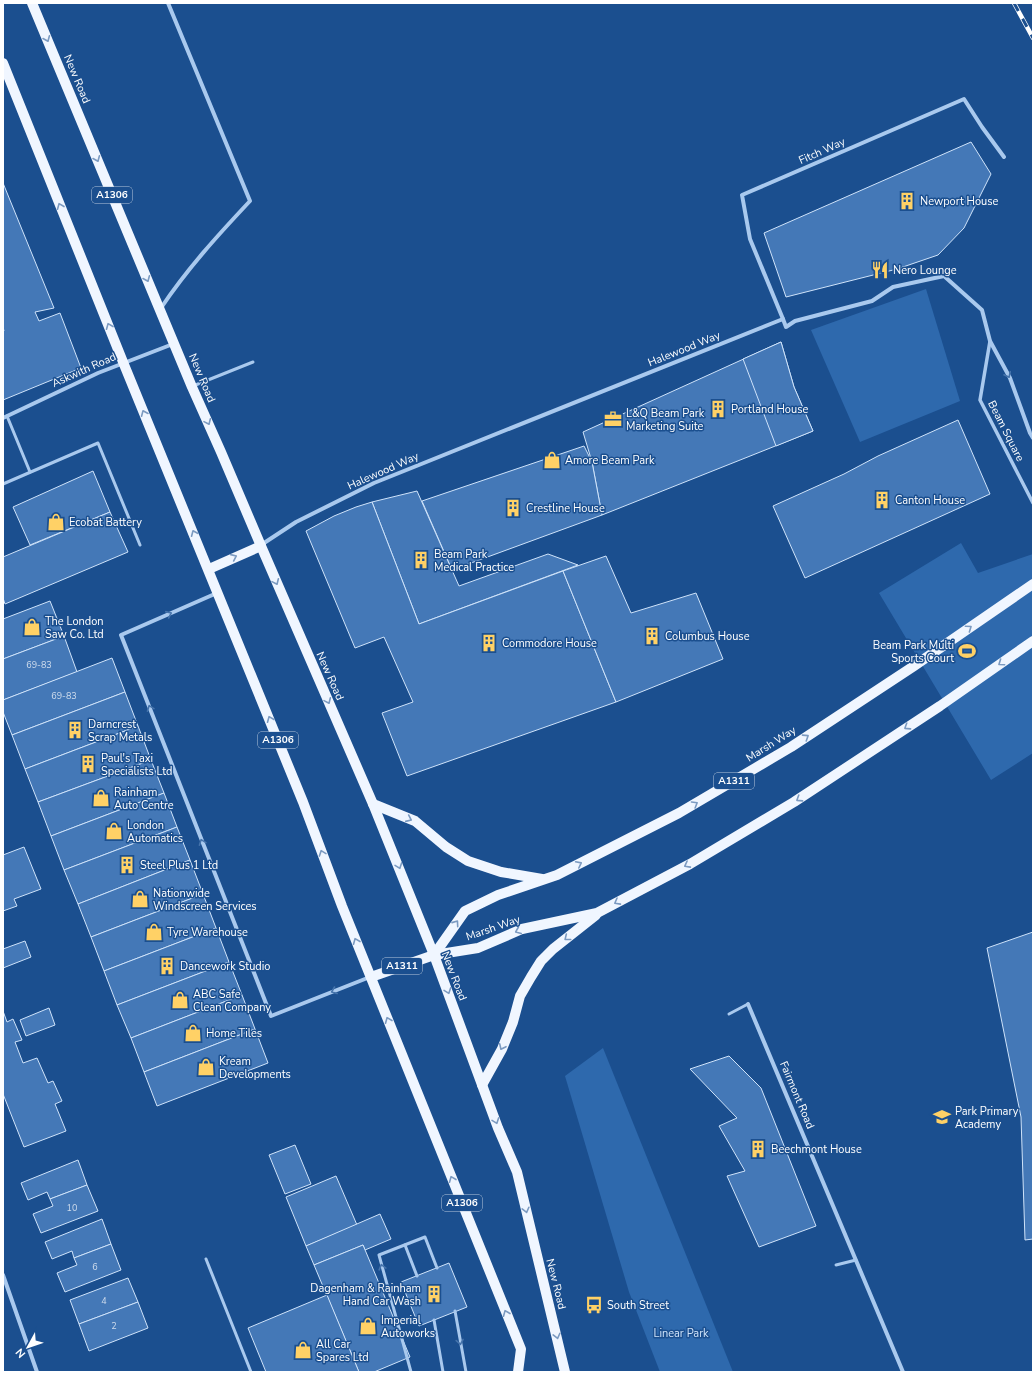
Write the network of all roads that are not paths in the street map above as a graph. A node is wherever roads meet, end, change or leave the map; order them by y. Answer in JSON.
{"nodes":[{"id":1,"x":32,"y":3,"type":"edge"},
{"id":2,"x":168,"y":3,"type":"edge"},
{"id":3,"x":3,"y":64,"type":"edge"},
{"id":4,"x":1004,"y":157,"type":"dead end"},
{"id":5,"x":160,"y":309,"type":"junction"},
{"id":6,"x":782,"y":319,"type":"junction"},
{"id":7,"x":990,"y":341,"type":"junction"},
{"id":8,"x":174,"y":344,"type":"junction"},
{"id":9,"x":123,"y":362,"type":"junction"},
{"id":10,"x":253,"y":362,"type":"dead end"},
{"id":11,"x":192,"y":387,"type":"junction"},
{"id":12,"x":5,"y":417,"type":"edge"},
{"id":13,"x":1033,"y":438,"type":"edge"},
{"id":14,"x":30,"y":472,"type":"junction"},
{"id":15,"x":3,"y":484,"type":"edge"},
{"id":16,"x":1033,"y":503,"type":"edge"},
{"id":17,"x":140,"y":545,"type":"dead end"},
{"id":18,"x":260,"y":546,"type":"junction"},
{"id":19,"x":209,"y":569,"type":"junction"},
{"id":20,"x":1033,"y":584,"type":"edge"},
{"id":21,"x":217,"y":593,"type":"junction"},
{"id":22,"x":1033,"y":641,"type":"edge"},
{"id":23,"x":373,"y":804,"type":"junction"},
{"id":24,"x":544,"y":880,"type":"junction"},
{"id":25,"x":597,"y":913,"type":"junction"},
{"id":26,"x":434,"y":955,"type":"junction"},
{"id":27,"x":371,"y":977,"type":"junction"},
{"id":28,"x":748,"y":1004,"type":"joint"},
{"id":29,"x":729,"y":1014,"type":"dead end"},
{"id":30,"x":482,"y":1085,"type":"junction"},
{"id":31,"x":405,"y":1245,"type":"junction"},
{"id":32,"x":206,"y":1259,"type":"dead end"},
{"id":33,"x":856,"y":1260,"type":"junction"},
{"id":34,"x":836,"y":1265,"type":"dead end"},
{"id":35,"x":437,"y":1268,"type":"dead end"},
{"id":36,"x":3,"y":1275,"type":"edge"},
{"id":37,"x":417,"y":1276,"type":"dead end"},
{"id":38,"x":455,"y":1311,"type":"dead end"},
{"id":39,"x":434,"y":1320,"type":"dead end"},
{"id":40,"x":36,"y":1372,"type":"edge"},
{"id":41,"x":251,"y":1372,"type":"edge"},
{"id":42,"x":411,"y":1372,"type":"edge"},
{"id":43,"x":443,"y":1372,"type":"edge"},
{"id":44,"x":466,"y":1372,"type":"edge"},
{"id":45,"x":518,"y":1372,"type":"edge"},
{"id":46,"x":566,"y":1372,"type":"edge"},
{"id":47,"x":903,"y":1372,"type":"edge"}],
"edges":[{"from":1,"to":5,"type":"main road","name":"New Road","number":"A1306","one_way":true},
{"from":2,"to":5,"type":"street"},
{"from":9,"to":3,"type":"main road","number":"A1306","one_way":true},
{"from":4,"to":6,"type":"street","name":"Fitch Way"},
{"from":5,"to":8,"type":"main road","name":"New Road","number":"A1306"},
{"from":6,"to":7,"type":"street","name":"Halewood Way"},
{"from":6,"to":18,"type":"street","name":"Halewood Way"},
{"from":7,"to":13,"type":"street","name":"Halewood Way","one_way":true},
{"from":7,"to":16,"type":"street","name":"Beam Square"},
{"from":8,"to":9,"type":"street","name":"Askwith Road"},
{"from":8,"to":11,"type":"main road","name":"New Road","number":"A1306"},
{"from":9,"to":12,"type":"street","name":"Askwith Road"},
{"from":19,"to":9,"type":"main road","number":"A1306","one_way":true},
{"from":10,"to":11,"type":"lane"},
{"from":11,"to":18,"type":"main road","name":"New Road","number":"A1306","one_way":true},
{"from":12,"to":14,"type":"lane"},
{"from":14,"to":15,"type":"lane"},
{"from":14,"to":17,"type":"lane"},
{"from":19,"to":18,"type":"main road","one_way":true},
{"from":18,"to":23,"type":"main road","name":"New Road","number":"A1306","one_way":true},
{"from":19,"to":21,"type":"main road","number":"A1306"},
{"from":24,"to":20,"type":"main road","name":"Marsh Way","number":"A1311","one_way":true},
{"from":27,"to":21,"type":"main road","number":"A1306","one_way":true},
{"from":27,"to":21,"type":"street","one_way":true},
{"from":22,"to":25,"type":"main road","name":"Marsh Way","number":"A1311","one_way":true},
{"from":23,"to":24,"type":"main road","one_way":true},
{"from":23,"to":26,"type":"main road","name":"New Road","number":"A1306","one_way":true},
{"from":26,"to":24,"type":"main road","name":"Marsh Way","number":"A1311","one_way":true},
{"from":25,"to":26,"type":"main road","name":"Marsh Way","number":"A1311","one_way":true},
{"from":25,"to":30,"type":"main road","number":"A1311","one_way":true},
{"from":26,"to":27,"type":"main road","name":"Marsh Way","number":"A1311"},
{"from":26,"to":30,"type":"main road","name":"New Road","number":"A1306","one_way":true},
{"from":45,"to":27,"type":"main road","number":"A1306","one_way":true},
{"from":28,"to":29,"type":"lane"},
{"from":28,"to":33,"type":"street","name":"Fairmont Road"},
{"from":30,"to":46,"type":"main road","name":"New Road","number":"A1306","one_way":true},
{"from":31,"to":35,"type":"lane"},
{"from":31,"to":37,"type":"lane"},
{"from":42,"to":31,"type":"lane","one_way":true},
{"from":32,"to":41,"type":"lane"},
{"from":33,"to":34,"type":"lane"},
{"from":33,"to":47,"type":"street","name":"Fairmont Road"},
{"from":36,"to":40,"type":"street"},
{"from":38,"to":44,"type":"lane","one_way":true},
{"from":39,"to":43,"type":"lane"}]}
